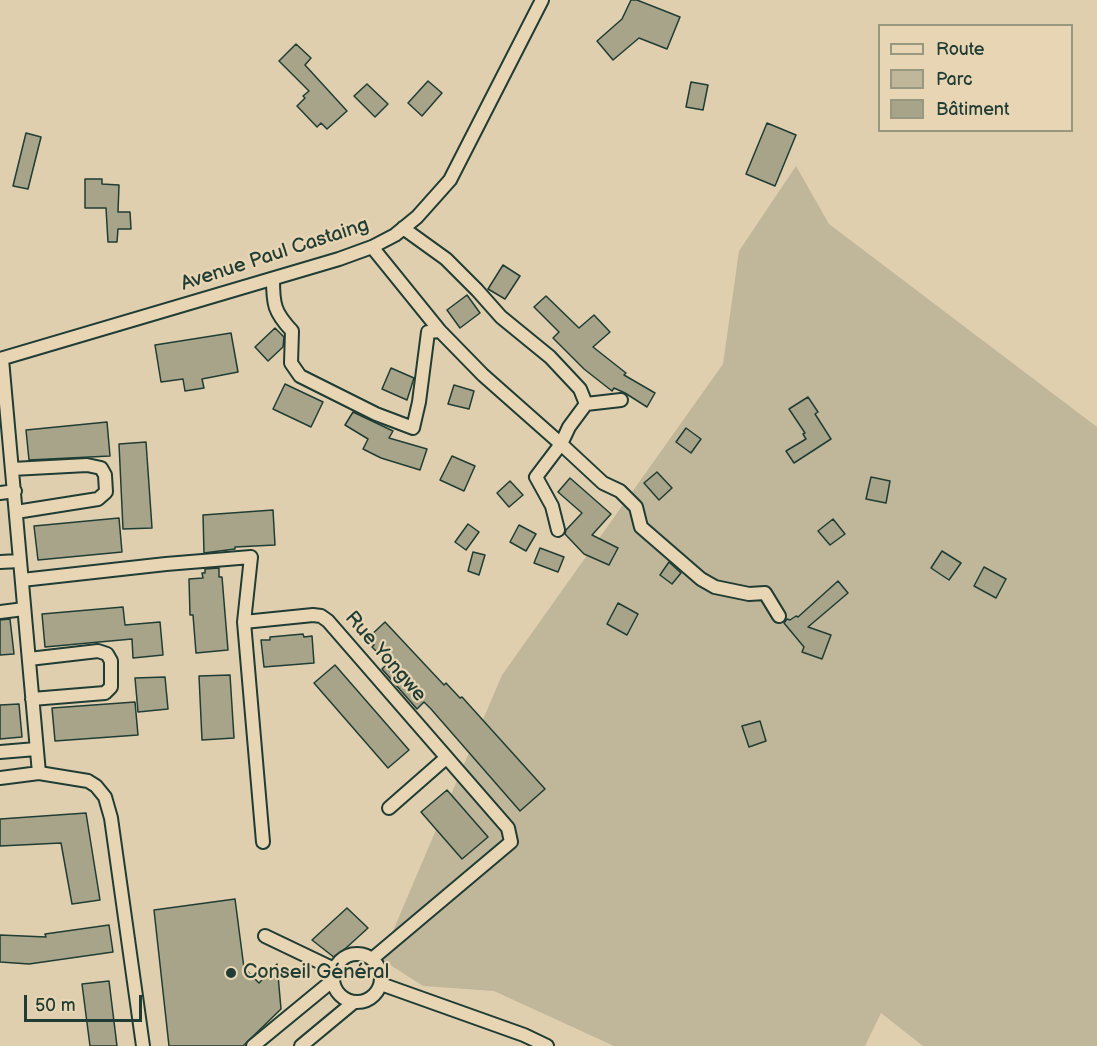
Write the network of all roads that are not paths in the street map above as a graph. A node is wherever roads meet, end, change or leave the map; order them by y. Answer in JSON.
{"nodes":[{"id":1,"x":542,"y":0,"type":"edge"},
{"id":2,"x":403,"y":228,"type":"junction"},
{"id":3,"x":372,"y":247,"type":"junction"},
{"id":4,"x":273,"y":279,"type":"junction"},
{"id":5,"x":440,"y":331,"type":"junction"},
{"id":6,"x":1,"y":359,"type":"edge"},
{"id":7,"x":621,"y":400,"type":"dead end"},
{"id":8,"x":586,"y":404,"type":"junction"},
{"id":9,"x":561,"y":444,"type":"junction"},
{"id":10,"x":12,"y":469,"type":"junction"},
{"id":11,"x":15,"y":491,"type":"junction"},
{"id":12,"x":0,"y":493,"type":"edge"},
{"id":13,"x":16,"y":512,"type":"junction"},
{"id":14,"x":558,"y":530,"type":"dead end"},
{"id":15,"x":19,"y":561,"type":"junction"},
{"id":16,"x":0,"y":562,"type":"edge"},
{"id":17,"x":22,"y":580,"type":"junction"},
{"id":18,"x":24,"y":609,"type":"junction"},
{"id":19,"x":0,"y":612,"type":"edge"},
{"id":20,"x":779,"y":616,"type":"dead end"},
{"id":21,"x":244,"y":622,"type":"junction"},
{"id":22,"x":29,"y":659,"type":"junction"},
{"id":23,"x":32,"y":699,"type":"junction"},
{"id":24,"x":36,"y":749,"type":"junction"},
{"id":25,"x":0,"y":752,"type":"edge"},
{"id":26,"x":446,"y":758,"type":"junction"},
{"id":27,"x":39,"y":773,"type":"junction"},
{"id":28,"x":0,"y":778,"type":"edge"},
{"id":29,"x":389,"y":808,"type":"dead end"},
{"id":30,"x":263,"y":842,"type":"dead end"},
{"id":31,"x":265,"y":936,"type":"dead end"},
{"id":32,"x":372,"y":959,"type":"junction"},
{"id":33,"x":333,"y":975,"type":"junction"},
{"id":34,"x":381,"y":984,"type":"junction"},
{"id":35,"x":354,"y":1002,"type":"junction"},
{"id":36,"x":143,"y":1046,"type":"edge"},
{"id":37,"x":253,"y":1046,"type":"edge"},
{"id":38,"x":301,"y":1046,"type":"edge"},
{"id":39,"x":547,"y":1046,"type":"edge"}],
"edges":[{"from":1,"to":2,"type":"street","name":"Avenue Paul Castaing"},
{"from":2,"to":3,"type":"street","name":"Avenue Paul Castaing"},
{"from":2,"to":8,"type":"street"},
{"from":3,"to":4,"type":"street","name":"Avenue Paul Castaing"},
{"from":3,"to":5,"type":"street"},
{"from":4,"to":5,"type":"street"},
{"from":4,"to":6,"type":"street","name":"Avenue Paul Castaing"},
{"from":5,"to":9,"type":"street"},
{"from":6,"to":10,"type":"street"},
{"from":7,"to":8,"type":"street"},
{"from":8,"to":9,"type":"street"},
{"from":9,"to":14,"type":"street"},
{"from":9,"to":20,"type":"street"},
{"from":10,"to":11,"type":"street"},
{"from":10,"to":13,"type":"street"},
{"from":11,"to":12,"type":"street"},
{"from":11,"to":13,"type":"street"},
{"from":13,"to":15,"type":"street"},
{"from":15,"to":16,"type":"street"},
{"from":15,"to":17,"type":"street"},
{"from":17,"to":18,"type":"street"},
{"from":17,"to":21,"type":"street"},
{"from":18,"to":19,"type":"street"},
{"from":18,"to":22,"type":"street"},
{"from":21,"to":26,"type":"street","name":"Rue Yongwe"},
{"from":21,"to":30,"type":"street"},
{"from":22,"to":23,"type":"street"},
{"from":22,"to":23,"type":"street"},
{"from":23,"to":24,"type":"street"},
{"from":24,"to":25,"type":"street"},
{"from":24,"to":27,"type":"street"},
{"from":26,"to":29,"type":"street"},
{"from":26,"to":32,"type":"street","name":"Rue Yongwe"},
{"from":27,"to":28,"type":"street"},
{"from":27,"to":36,"type":"street"},
{"from":31,"to":33,"type":"street"},
{"from":32,"to":33,"type":"street"},
{"from":32,"to":34,"type":"street"},
{"from":33,"to":35,"type":"street"},
{"from":33,"to":37,"type":"street"},
{"from":34,"to":35,"type":"street"},
{"from":34,"to":39,"type":"street"},
{"from":35,"to":38,"type":"street"}]}
